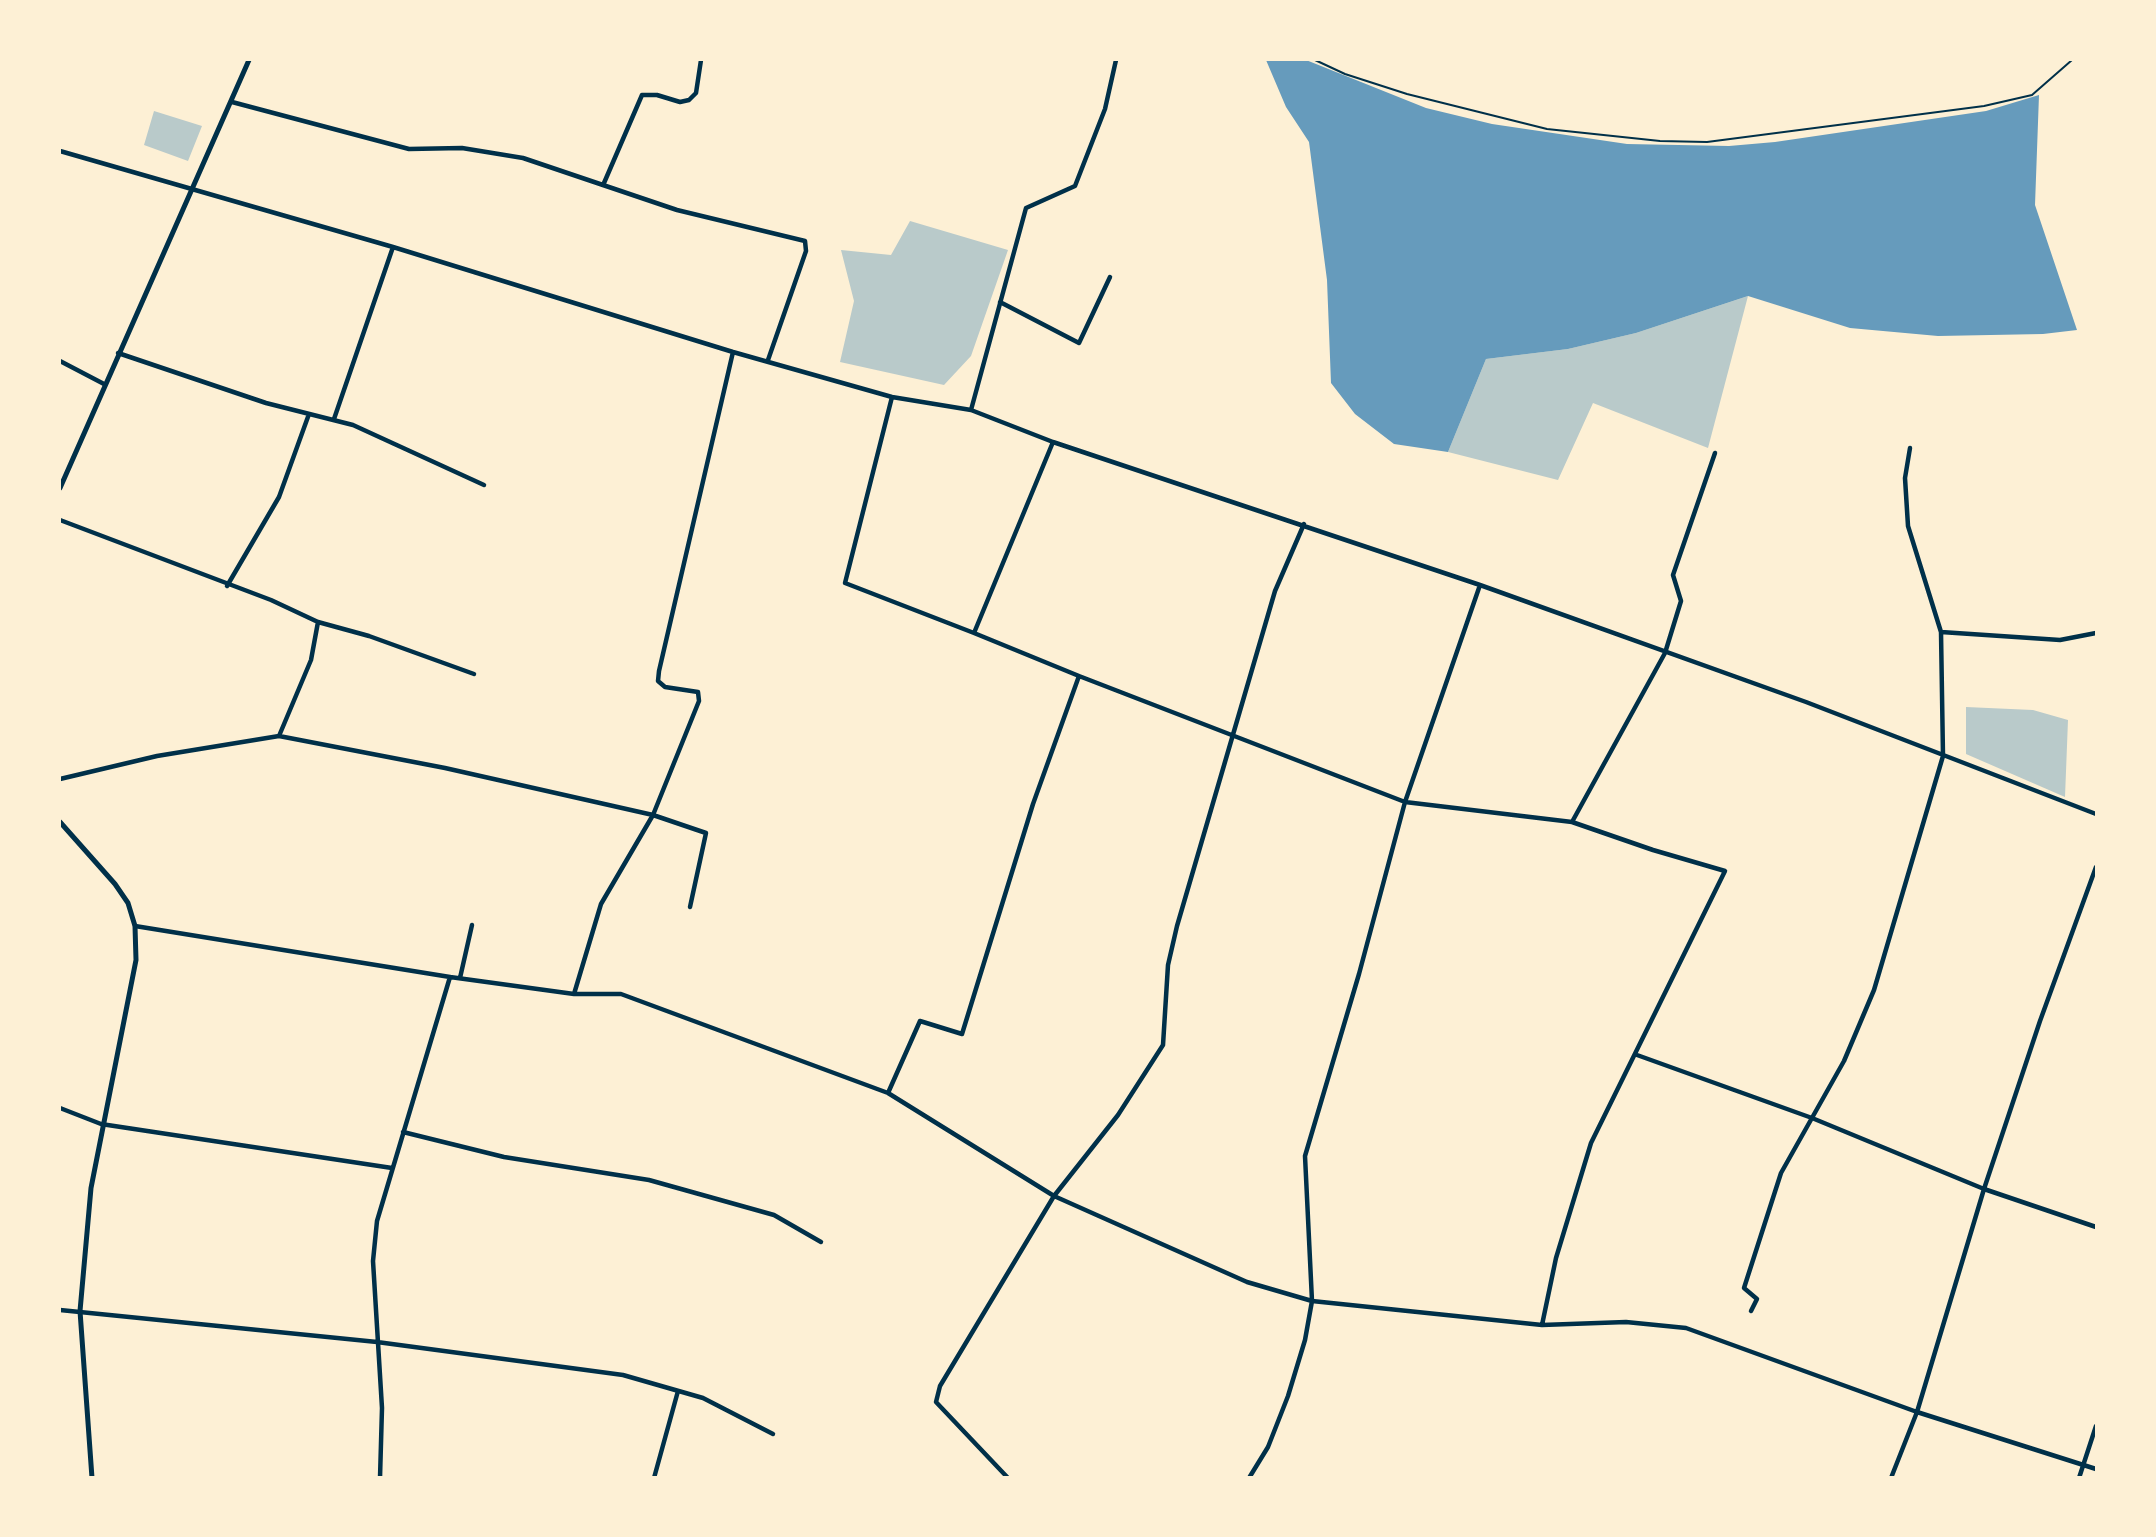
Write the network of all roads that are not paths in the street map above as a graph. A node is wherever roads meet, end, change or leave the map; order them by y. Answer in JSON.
{"nodes":[{"id":1,"x":249,"y":60,"type":"edge"},
{"id":2,"x":701,"y":60,"type":"edge"},
{"id":3,"x":1116,"y":60,"type":"edge"},
{"id":4,"x":232,"y":102,"type":"junction"},
{"id":5,"x":60,"y":151,"type":"edge"},
{"id":6,"x":604,"y":183,"type":"junction"},
{"id":7,"x":194,"y":190,"type":"junction"},
{"id":8,"x":393,"y":247,"type":"junction"},
{"id":9,"x":1110,"y":277,"type":"dead end"},
{"id":10,"x":1000,"y":302,"type":"junction"},
{"id":11,"x":733,"y":352,"type":"junction"},
{"id":12,"x":118,"y":353,"type":"junction"},
{"id":13,"x":768,"y":360,"type":"junction"},
{"id":14,"x":60,"y":361,"type":"edge"},
{"id":15,"x":104,"y":384,"type":"junction"},
{"id":16,"x":892,"y":397,"type":"junction"},
{"id":17,"x":971,"y":410,"type":"junction"},
{"id":18,"x":309,"y":414,"type":"junction"},
{"id":19,"x":334,"y":419,"type":"junction"},
{"id":20,"x":1053,"y":442,"type":"junction"},
{"id":21,"x":1910,"y":447,"type":"dead end"},
{"id":22,"x":1714,"y":453,"type":"dead end"},
{"id":23,"x":484,"y":485,"type":"dead end"},
{"id":24,"x":60,"y":488,"type":"edge"},
{"id":25,"x":60,"y":520,"type":"edge"},
{"id":26,"x":1304,"y":524,"type":"junction"},
{"id":27,"x":1480,"y":584,"type":"junction"},
{"id":28,"x":227,"y":586,"type":"junction"},
{"id":29,"x":318,"y":622,"type":"junction"},
{"id":30,"x":1941,"y":632,"type":"junction"},
{"id":31,"x":974,"y":633,"type":"junction"},
{"id":32,"x":2096,"y":633,"type":"edge"},
{"id":33,"x":1665,"y":653,"type":"junction"},
{"id":34,"x":474,"y":674,"type":"dead end"},
{"id":35,"x":1079,"y":676,"type":"junction"},
{"id":36,"x":279,"y":736,"type":"junction"},
{"id":37,"x":1234,"y":738,"type":"junction"},
{"id":38,"x":1943,"y":756,"type":"junction"},
{"id":39,"x":60,"y":779,"type":"edge"},
{"id":40,"x":1405,"y":802,"type":"junction"},
{"id":41,"x":2096,"y":814,"type":"edge"},
{"id":42,"x":653,"y":815,"type":"junction"},
{"id":43,"x":60,"y":822,"type":"edge"},
{"id":44,"x":1572,"y":822,"type":"junction"},
{"id":45,"x":2096,"y":867,"type":"edge"},
{"id":46,"x":690,"y":907,"type":"dead end"},
{"id":47,"x":472,"y":925,"type":"dead end"},
{"id":48,"x":135,"y":926,"type":"junction"},
{"id":49,"x":450,"y":977,"type":"junction"},
{"id":50,"x":460,"y":978,"type":"junction"},
{"id":51,"x":574,"y":994,"type":"junction"},
{"id":52,"x":1637,"y":1055,"type":"junction"},
{"id":53,"x":888,"y":1093,"type":"junction"},
{"id":54,"x":60,"y":1108,"type":"edge"},
{"id":55,"x":1812,"y":1118,"type":"junction"},
{"id":56,"x":102,"y":1124,"type":"junction"},
{"id":57,"x":403,"y":1132,"type":"junction"},
{"id":58,"x":392,"y":1168,"type":"junction"},
{"id":59,"x":1984,"y":1189,"type":"junction"},
{"id":60,"x":1054,"y":1196,"type":"junction"},
{"id":61,"x":2096,"y":1227,"type":"edge"},
{"id":62,"x":821,"y":1242,"type":"dead end"},
{"id":63,"x":1312,"y":1301,"type":"junction"},
{"id":64,"x":60,"y":1310,"type":"edge"},
{"id":65,"x":80,"y":1311,"type":"junction"},
{"id":66,"x":1751,"y":1311,"type":"dead end"},
{"id":67,"x":1542,"y":1325,"type":"junction"},
{"id":68,"x":377,"y":1342,"type":"junction"},
{"id":69,"x":678,"y":1391,"type":"junction"},
{"id":70,"x":1917,"y":1412,"type":"junction"},
{"id":71,"x":2096,"y":1426,"type":"edge"},
{"id":72,"x":773,"y":1434,"type":"dead end"},
{"id":73,"x":2083,"y":1465,"type":"junction"},
{"id":74,"x":2096,"y":1469,"type":"edge"},
{"id":75,"x":92,"y":1478,"type":"edge"},
{"id":76,"x":380,"y":1478,"type":"edge"},
{"id":77,"x":654,"y":1478,"type":"edge"},
{"id":78,"x":1008,"y":1478,"type":"edge"},
{"id":79,"x":1250,"y":1478,"type":"edge"},
{"id":80,"x":1891,"y":1478,"type":"edge"},
{"id":81,"x":2079,"y":1478,"type":"edge"}],
"edges":[{"from":1,"to":4,"type":"street"},
{"from":2,"to":6,"type":"street"},
{"from":3,"to":10,"type":"street"},
{"from":4,"to":6,"type":"street"},
{"from":4,"to":7,"type":"street"},
{"from":5,"to":7,"type":"street"},
{"from":6,"to":13,"type":"street"},
{"from":7,"to":8,"type":"street"},
{"from":7,"to":12,"type":"street"},
{"from":8,"to":11,"type":"street"},
{"from":8,"to":19,"type":"street"},
{"from":9,"to":10,"type":"street"},
{"from":10,"to":17,"type":"street"},
{"from":11,"to":13,"type":"street"},
{"from":11,"to":42,"type":"street"},
{"from":12,"to":15,"type":"street"},
{"from":12,"to":18,"type":"street"},
{"from":13,"to":16,"type":"street"},
{"from":14,"to":15,"type":"street"},
{"from":15,"to":24,"type":"street"},
{"from":16,"to":17,"type":"street"},
{"from":16,"to":31,"type":"street"},
{"from":17,"to":20,"type":"street"},
{"from":18,"to":19,"type":"street"},
{"from":18,"to":28,"type":"street"},
{"from":19,"to":23,"type":"street"},
{"from":20,"to":26,"type":"street"},
{"from":20,"to":31,"type":"street"},
{"from":21,"to":30,"type":"street"},
{"from":22,"to":33,"type":"street"},
{"from":25,"to":28,"type":"street"},
{"from":26,"to":27,"type":"street"},
{"from":26,"to":37,"type":"street"},
{"from":27,"to":33,"type":"street"},
{"from":27,"to":40,"type":"street"},
{"from":28,"to":29,"type":"street"},
{"from":29,"to":34,"type":"street"},
{"from":29,"to":36,"type":"street"},
{"from":30,"to":32,"type":"street"},
{"from":30,"to":38,"type":"street"},
{"from":31,"to":35,"type":"street"},
{"from":33,"to":38,"type":"street"},
{"from":33,"to":44,"type":"street"},
{"from":35,"to":37,"type":"street"},
{"from":35,"to":53,"type":"street"},
{"from":36,"to":39,"type":"street"},
{"from":36,"to":42,"type":"street"},
{"from":37,"to":40,"type":"street"},
{"from":37,"to":60,"type":"street"},
{"from":38,"to":41,"type":"street"},
{"from":38,"to":55,"type":"street"},
{"from":40,"to":44,"type":"street"},
{"from":40,"to":63,"type":"street"},
{"from":42,"to":46,"type":"street"},
{"from":42,"to":51,"type":"street"},
{"from":43,"to":48,"type":"street"},
{"from":44,"to":52,"type":"street"},
{"from":45,"to":59,"type":"street"},
{"from":47,"to":50,"type":"street"},
{"from":48,"to":49,"type":"street"},
{"from":48,"to":56,"type":"street"},
{"from":49,"to":50,"type":"street"},
{"from":49,"to":57,"type":"street"},
{"from":50,"to":51,"type":"street"},
{"from":51,"to":53,"type":"street"},
{"from":52,"to":55,"type":"street"},
{"from":52,"to":67,"type":"street"},
{"from":53,"to":60,"type":"street"},
{"from":54,"to":56,"type":"street"},
{"from":55,"to":59,"type":"street"},
{"from":55,"to":66,"type":"street"},
{"from":56,"to":58,"type":"street"},
{"from":56,"to":65,"type":"street"},
{"from":57,"to":58,"type":"street"},
{"from":57,"to":62,"type":"street"},
{"from":58,"to":68,"type":"street"},
{"from":59,"to":61,"type":"street"},
{"from":59,"to":70,"type":"street"},
{"from":60,"to":63,"type":"street"},
{"from":60,"to":78,"type":"street"},
{"from":63,"to":67,"type":"street"},
{"from":63,"to":79,"type":"street"},
{"from":64,"to":65,"type":"street"},
{"from":65,"to":68,"type":"street"},
{"from":65,"to":75,"type":"street"},
{"from":67,"to":70,"type":"street"},
{"from":68,"to":69,"type":"street"},
{"from":68,"to":76,"type":"street"},
{"from":69,"to":72,"type":"street"},
{"from":69,"to":77,"type":"street"},
{"from":70,"to":73,"type":"street"},
{"from":70,"to":80,"type":"street"},
{"from":71,"to":73,"type":"street"},
{"from":73,"to":74,"type":"street"},
{"from":73,"to":81,"type":"street"}]}
